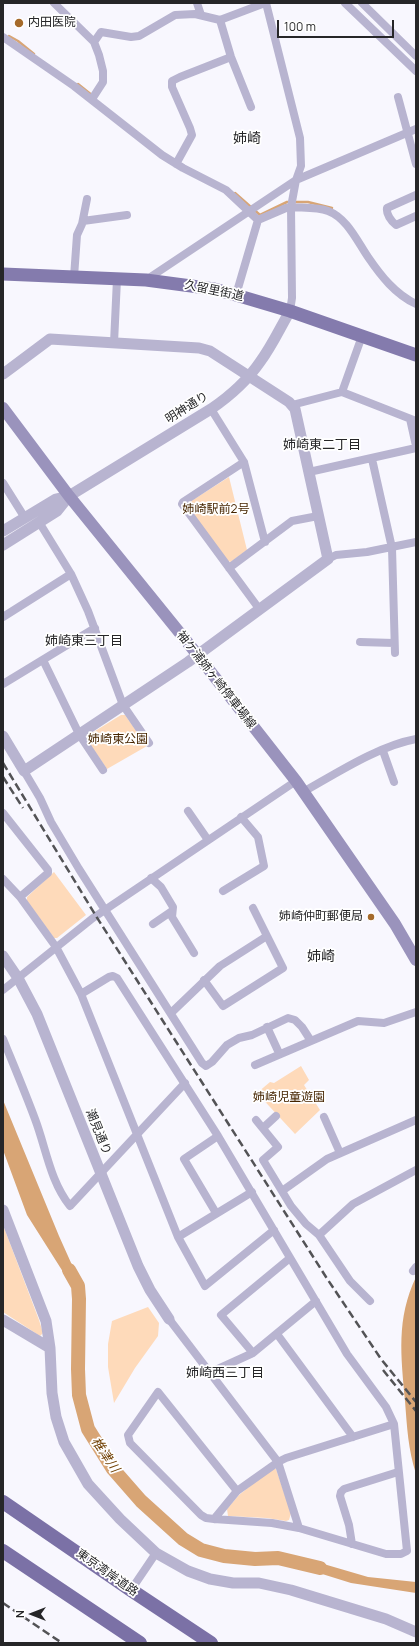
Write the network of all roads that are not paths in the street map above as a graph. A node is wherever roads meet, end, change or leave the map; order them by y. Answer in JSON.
{"nodes":[{"id":1,"x":54,"y":3,"type":"edge"},
{"id":2,"x":197,"y":3,"type":"edge"},
{"id":3,"x":266,"y":3,"type":"edge"},
{"id":4,"x":345,"y":3,"type":"edge"},
{"id":5,"x":363,"y":3,"type":"edge"},
{"id":6,"x":201,"y":14,"type":"junction"},
{"id":7,"x":220,"y":20,"type":"junction"},
{"id":8,"x":3,"y":37,"type":"edge"},
{"id":9,"x":94,"y":42,"type":"junction"},
{"id":10,"x":416,"y":56,"type":"edge"},
{"id":11,"x":231,"y":57,"type":"junction"},
{"id":12,"x":416,"y":71,"type":"edge"},
{"id":13,"x":398,"y":97,"type":"dead end"},
{"id":14,"x":92,"y":99,"type":"junction"},
{"id":15,"x":252,"y":106,"type":"dead end"},
{"id":16,"x":416,"y":129,"type":"edge"},
{"id":17,"x":408,"y":132,"type":"junction"},
{"id":18,"x":176,"y":164,"type":"junction"},
{"id":19,"x":416,"y":164,"type":"edge"},
{"id":20,"x":296,"y":180,"type":"junction"},
{"id":21,"x":416,"y":195,"type":"edge"},
{"id":22,"x":87,"y":199,"type":"dead end"},
{"id":23,"x":291,"y":207,"type":"junction"},
{"id":24,"x":250,"y":212,"type":"junction"},
{"id":25,"x":127,"y":215,"type":"dead end"},
{"id":26,"x":416,"y":216,"type":"edge"},
{"id":27,"x":258,"y":220,"type":"junction"},
{"id":28,"x":83,"y":221,"type":"junction"},
{"id":29,"x":3,"y":274,"type":"edge"},
{"id":30,"x":74,"y":277,"type":"junction"},
{"id":31,"x":117,"y":279,"type":"junction"},
{"id":32,"x":146,"y":280,"type":"junction"},
{"id":33,"x":236,"y":294,"type":"junction"},
{"id":34,"x":416,"y":304,"type":"edge"},
{"id":35,"x":290,"y":311,"type":"junction"},
{"id":36,"x":362,"y":336,"type":"junction"},
{"id":37,"x":114,"y":343,"type":"junction"},
{"id":38,"x":416,"y":355,"type":"edge"},
{"id":39,"x":3,"y":374,"type":"edge"},
{"id":40,"x":249,"y":376,"type":"junction"},
{"id":41,"x":342,"y":392,"type":"junction"},
{"id":42,"x":292,"y":405,"type":"junction"},
{"id":43,"x":3,"y":408,"type":"edge"},
{"id":44,"x":211,"y":409,"type":"junction"},
{"id":45,"x":413,"y":420,"type":"edge"},
{"id":46,"x":416,"y":447,"type":"edge"},
{"id":47,"x":372,"y":459,"type":"junction"},
{"id":48,"x":244,"y":462,"type":"junction"},
{"id":49,"x":308,"y":472,"type":"junction"},
{"id":50,"x":3,"y":482,"type":"edge"},
{"id":51,"x":69,"y":496,"type":"junction"},
{"id":52,"x":318,"y":516,"type":"junction"},
{"id":53,"x":25,"y":518,"type":"junction"},
{"id":54,"x":39,"y":522,"type":"junction"},
{"id":55,"x":3,"y":531,"type":"edge"},
{"id":56,"x":265,"y":542,"type":"junction"},
{"id":57,"x":416,"y":542,"type":"edge"},
{"id":58,"x":3,"y":545,"type":"edge"},
{"id":59,"x":392,"y":548,"type":"junction"},
{"id":60,"x":328,"y":559,"type":"junction"},
{"id":61,"x":229,"y":568,"type":"junction"},
{"id":62,"x":71,"y":574,"type":"junction"},
{"id":63,"x":260,"y":610,"type":"junction"},
{"id":64,"x":3,"y":617,"type":"edge"},
{"id":65,"x":95,"y":628,"type":"junction"},
{"id":66,"x":360,"y":642,"type":"dead end"},
{"id":67,"x":394,"y":643,"type":"junction"},
{"id":68,"x":395,"y":653,"type":"dead end"},
{"id":69,"x":197,"y":656,"type":"junction"},
{"id":70,"x":43,"y":660,"type":"junction"},
{"id":71,"x":3,"y":684,"type":"edge"},
{"id":72,"x":123,"y":705,"type":"junction"},
{"id":73,"x":80,"y":734,"type":"junction"},
{"id":74,"x":3,"y":736,"type":"edge"},
{"id":75,"x":416,"y":739,"type":"edge"},
{"id":76,"x":149,"y":743,"type":"dead end"},
{"id":77,"x":383,"y":751,"type":"junction"},
{"id":78,"x":103,"y":770,"type":"dead end"},
{"id":79,"x":24,"y":771,"type":"junction"},
{"id":80,"x":296,"y":781,"type":"junction"},
{"id":81,"x":394,"y":782,"type":"dead end"},
{"id":82,"x":303,"y":792,"type":"junction"},
{"id":83,"x":188,"y":811,"type":"dead end"},
{"id":84,"x":3,"y":812,"type":"edge"},
{"id":85,"x":241,"y":817,"type":"junction"},
{"id":86,"x":208,"y":840,"type":"junction"},
{"id":87,"x":151,"y":878,"type":"junction"},
{"id":88,"x":3,"y":879,"type":"edge"},
{"id":89,"x":223,"y":891,"type":"dead end"},
{"id":90,"x":20,"y":897,"type":"junction"},
{"id":91,"x":105,"y":910,"type":"junction"},
{"id":92,"x":172,"y":911,"type":"junction"},
{"id":93,"x":256,"y":911,"type":"dead end"},
{"id":94,"x":153,"y":924,"type":"dead end"},
{"id":95,"x":267,"y":936,"type":"junction"},
{"id":96,"x":56,"y":947,"type":"junction"},
{"id":97,"x":194,"y":953,"type":"dead end"},
{"id":98,"x":3,"y":956,"type":"edge"},
{"id":99,"x":416,"y":960,"type":"edge"},
{"id":100,"x":18,"y":978,"type":"junction"},
{"id":101,"x":204,"y":980,"type":"junction"},
{"id":102,"x":3,"y":990,"type":"edge"},
{"id":103,"x":81,"y":994,"type":"junction"},
{"id":104,"x":416,"y":1012,"type":"edge"},
{"id":105,"x":171,"y":1013,"type":"junction"},
{"id":106,"x":267,"y":1028,"type":"junction"},
{"id":107,"x":3,"y":1039,"type":"edge"},
{"id":108,"x":311,"y":1041,"type":"junction"},
{"id":109,"x":279,"y":1054,"type":"junction"},
{"id":110,"x":255,"y":1065,"type":"dead end"},
{"id":111,"x":185,"y":1083,"type":"junction"},
{"id":112,"x":276,"y":1116,"type":"dead end"},
{"id":113,"x":324,"y":1117,"type":"dead end"},
{"id":114,"x":256,"y":1120,"type":"dead end"},
{"id":115,"x":416,"y":1120,"type":"edge"},
{"id":116,"x":263,"y":1128,"type":"junction"},
{"id":117,"x":137,"y":1135,"type":"junction"},
{"id":118,"x":218,"y":1136,"type":"junction"},
{"id":119,"x":340,"y":1153,"type":"junction"},
{"id":120,"x":416,"y":1170,"type":"edge"},
{"id":121,"x":100,"y":1174,"type":"junction"},
{"id":122,"x":282,"y":1191,"type":"junction"},
{"id":123,"x":252,"y":1192,"type":"junction"},
{"id":124,"x":3,"y":1210,"type":"edge"},
{"id":125,"x":216,"y":1213,"type":"junction"},
{"id":126,"x":274,"y":1230,"type":"junction"},
{"id":127,"x":319,"y":1235,"type":"junction"},
{"id":128,"x":178,"y":1237,"type":"junction"},
{"id":129,"x":290,"y":1258,"type":"junction"},
{"id":130,"x":316,"y":1301,"type":"junction"},
{"id":131,"x":370,"y":1301,"type":"dead end"},
{"id":132,"x":169,"y":1319,"type":"joint"},
{"id":133,"x":3,"y":1320,"type":"edge"},
{"id":134,"x":277,"y":1334,"type":"junction"},
{"id":135,"x":50,"y":1348,"type":"junction"},
{"id":136,"x":253,"y":1353,"type":"junction"},
{"id":137,"x":210,"y":1373,"type":"junction"},
{"id":138,"x":394,"y":1424,"type":"junction"},
{"id":139,"x":352,"y":1437,"type":"junction"},
{"id":140,"x":278,"y":1462,"type":"junction"},
{"id":141,"x":398,"y":1472,"type":"junction"},
{"id":142,"x":237,"y":1491,"type":"junction"},
{"id":143,"x":3,"y":1502,"type":"edge"},
{"id":144,"x":214,"y":1519,"type":"junction"},
{"id":145,"x":299,"y":1528,"type":"junction"},
{"id":146,"x":352,"y":1544,"type":"junction"},
{"id":147,"x":3,"y":1551,"type":"edge"},
{"id":148,"x":156,"y":1553,"type":"junction"},
{"id":149,"x":131,"y":1590,"type":"junction"},
{"id":150,"x":416,"y":1632,"type":"edge"},
{"id":151,"x":140,"y":1643,"type":"edge"},
{"id":152,"x":212,"y":1643,"type":"edge"}],
"edges":[{"from":1,"to":9,"type":"street"},
{"from":2,"to":6,"type":"street"},
{"from":3,"to":7,"type":"street"},
{"from":3,"to":20,"type":"street"},
{"from":4,"to":12,"type":"street"},
{"from":5,"to":10,"type":"street"},
{"from":6,"to":7,"type":"street"},
{"from":6,"to":9,"type":"street"},
{"from":7,"to":11,"type":"street"},
{"from":8,"to":14,"type":"street"},
{"from":9,"to":14,"type":"street"},
{"from":11,"to":15,"type":"street"},
{"from":11,"to":18,"type":"street"},
{"from":13,"to":17,"type":"street"},
{"from":14,"to":18,"type":"street"},
{"from":16,"to":17,"type":"street"},
{"from":17,"to":19,"type":"street"},
{"from":17,"to":20,"type":"street"},
{"from":18,"to":24,"type":"street"},
{"from":20,"to":23,"type":"street"},
{"from":20,"to":24,"type":"street"},
{"from":21,"to":26,"type":"street"},
{"from":22,"to":28,"type":"street"},
{"from":23,"to":27,"type":"street"},
{"from":23,"to":34,"type":"street"},
{"from":23,"to":35,"type":"street"},
{"from":24,"to":27,"type":"street"},
{"from":24,"to":32,"type":"street"},
{"from":25,"to":28,"type":"street"},
{"from":27,"to":33,"type":"street"},
{"from":28,"to":30,"type":"street"},
{"from":29,"to":30,"type":"main road","name":"久留里街道"},
{"from":30,"to":31,"type":"main road","name":"久留里街道"},
{"from":31,"to":32,"type":"main road","name":"久留里街道"},
{"from":31,"to":37,"type":"street"},
{"from":32,"to":33,"type":"main road","name":"久留里街道"},
{"from":33,"to":35,"type":"main road","name":"久留里街道"},
{"from":35,"to":36,"type":"main road","name":"久留里街道"},
{"from":35,"to":40,"type":"street","name":"明神通り"},
{"from":36,"to":38,"type":"main road","name":"久留里街道"},
{"from":36,"to":41,"type":"street"},
{"from":37,"to":39,"type":"street"},
{"from":37,"to":40,"type":"street"},
{"from":40,"to":42,"type":"street"},
{"from":40,"to":44,"type":"street","name":"明神通り"},
{"from":41,"to":42,"type":"street"},
{"from":41,"to":45,"type":"street"},
{"from":42,"to":49,"type":"street"},
{"from":43,"to":51,"type":"main road","name":"袖ケ浦姉ヶ崎停車場線"},
{"from":44,"to":48,"type":"street"},
{"from":44,"to":51,"type":"street","name":"明神通り"},
{"from":45,"to":46,"type":"street"},
{"from":46,"to":47,"type":"street"},
{"from":47,"to":49,"type":"street"},
{"from":47,"to":59,"type":"street"},
{"from":48,"to":56,"type":"street"},
{"from":48,"to":61,"type":"street"},
{"from":49,"to":52,"type":"street"},
{"from":50,"to":53,"type":"street"},
{"from":51,"to":53,"type":"street","name":"明神通り"},
{"from":51,"to":54,"type":"street","name":"明神通り"},
{"from":51,"to":69,"type":"main road","name":"袖ケ浦姉ヶ崎停車場線"},
{"from":52,"to":56,"type":"street"},
{"from":52,"to":60,"type":"street"},
{"from":53,"to":55,"type":"street","name":"明神通り"},
{"from":54,"to":58,"type":"street","name":"明神通り"},
{"from":54,"to":62,"type":"street"},
{"from":56,"to":61,"type":"street"},
{"from":57,"to":59,"type":"street"},
{"from":59,"to":60,"type":"street"},
{"from":59,"to":67,"type":"street"},
{"from":60,"to":63,"type":"street"},
{"from":61,"to":63,"type":"street"},
{"from":62,"to":64,"type":"street"},
{"from":62,"to":65,"type":"street"},
{"from":63,"to":69,"type":"street"},
{"from":65,"to":70,"type":"street"},
{"from":65,"to":72,"type":"street"},
{"from":66,"to":67,"type":"street"},
{"from":67,"to":68,"type":"street"},
{"from":69,"to":72,"type":"street"},
{"from":69,"to":80,"type":"main road","name":"袖ケ浦姉ヶ崎停車場線"},
{"from":70,"to":71,"type":"street"},
{"from":70,"to":73,"type":"street"},
{"from":72,"to":73,"type":"street"},
{"from":72,"to":76,"type":"street"},
{"from":73,"to":78,"type":"street"},
{"from":73,"to":79,"type":"street"},
{"from":74,"to":79,"type":"street"},
{"from":75,"to":77,"type":"street"},
{"from":77,"to":81,"type":"street"},
{"from":77,"to":82,"type":"street"},
{"from":79,"to":91,"type":"street"},
{"from":80,"to":82,"type":"main road","name":"袖ケ浦姉ヶ崎停車場線"},
{"from":80,"to":85,"type":"street"},
{"from":82,"to":99,"type":"main road","name":"袖ケ浦姉ヶ崎停車場線"},
{"from":83,"to":86,"type":"street"},
{"from":84,"to":90,"type":"street"},
{"from":85,"to":86,"type":"street"},
{"from":85,"to":89,"type":"street"},
{"from":86,"to":87,"type":"street"},
{"from":87,"to":91,"type":"street"},
{"from":87,"to":92,"type":"street"},
{"from":88,"to":90,"type":"street"},
{"from":90,"to":96,"type":"street"},
{"from":91,"to":96,"type":"street"},
{"from":91,"to":105,"type":"street"},
{"from":92,"to":94,"type":"street"},
{"from":92,"to":97,"type":"street"},
{"from":93,"to":95,"type":"street"},
{"from":95,"to":101,"type":"street"},
{"from":95,"to":101,"type":"street"},
{"from":96,"to":100,"type":"street"},
{"from":96,"to":103,"type":"street"},
{"from":98,"to":100,"type":"street","name":"潮見通り"},
{"from":100,"to":102,"type":"street"},
{"from":100,"to":121,"type":"street","name":"潮見通り"},
{"from":101,"to":105,"type":"street"},
{"from":103,"to":111,"type":"street"},
{"from":103,"to":117,"type":"street"},
{"from":104,"to":108,"type":"street"},
{"from":105,"to":106,"type":"street"},
{"from":106,"to":108,"type":"street"},
{"from":106,"to":109,"type":"street"},
{"from":107,"to":121,"type":"street"},
{"from":108,"to":109,"type":"street"},
{"from":109,"to":110,"type":"street"},
{"from":111,"to":117,"type":"street"},
{"from":111,"to":118,"type":"street"},
{"from":112,"to":116,"type":"street"},
{"from":113,"to":119,"type":"street"},
{"from":114,"to":116,"type":"street"},
{"from":115,"to":119,"type":"street"},
{"from":116,"to":122,"type":"street"},
{"from":117,"to":121,"type":"street"},
{"from":117,"to":128,"type":"street"},
{"from":118,"to":123,"type":"street"},
{"from":118,"to":125,"type":"street"},
{"from":119,"to":122,"type":"street"},
{"from":120,"to":127,"type":"street"},
{"from":121,"to":132,"type":"street","name":"潮見通り"},
{"from":122,"to":127,"type":"street"},
{"from":123,"to":125,"type":"street"},
{"from":123,"to":126,"type":"street"},
{"from":124,"to":135,"type":"street"},
{"from":125,"to":128,"type":"street"},
{"from":126,"to":128,"type":"street"},
{"from":126,"to":129,"type":"street"},
{"from":127,"to":131,"type":"street"},
{"from":129,"to":130,"type":"street"},
{"from":129,"to":136,"type":"street"},
{"from":130,"to":134,"type":"street"},
{"from":130,"to":138,"type":"street"},
{"from":132,"to":137,"type":"street"},
{"from":133,"to":135,"type":"street"},
{"from":134,"to":136,"type":"street"},
{"from":134,"to":139,"type":"street"},
{"from":135,"to":148,"type":"street"},
{"from":136,"to":137,"type":"street"},
{"from":137,"to":140,"type":"street"},
{"from":138,"to":139,"type":"street"},
{"from":138,"to":141,"type":"street"},
{"from":139,"to":140,"type":"street"},
{"from":140,"to":142,"type":"street"},
{"from":140,"to":145,"type":"street"},
{"from":141,"to":146,"type":"street"},
{"from":141,"to":146,"type":"street"},
{"from":142,"to":144,"type":"street"},
{"from":142,"to":144,"type":"street"},
{"from":143,"to":149,"type":"highway","name":"東京湾岸道路"},
{"from":144,"to":145,"type":"street"},
{"from":145,"to":146,"type":"street"},
{"from":147,"to":151,"type":"highway"},
{"from":148,"to":149,"type":"street"},
{"from":148,"to":150,"type":"street"},
{"from":149,"to":152,"type":"highway","name":"東京湾岸道路"}]}
